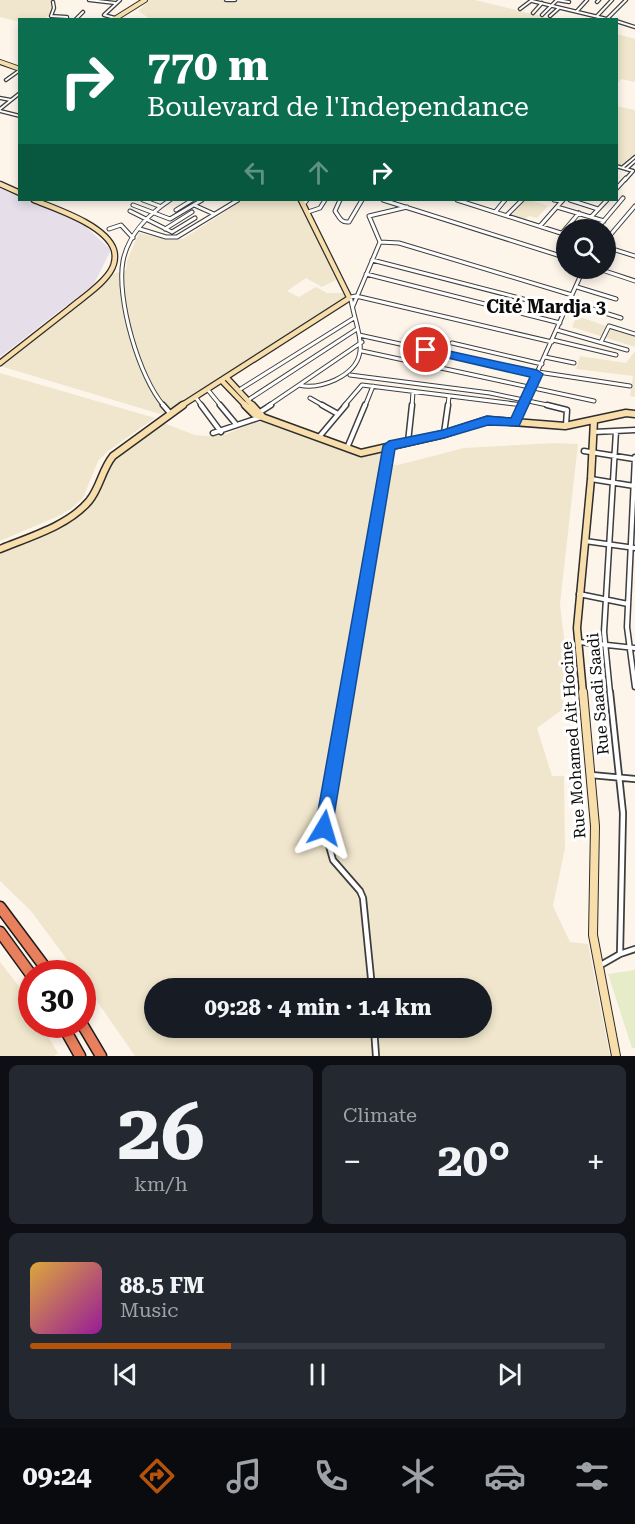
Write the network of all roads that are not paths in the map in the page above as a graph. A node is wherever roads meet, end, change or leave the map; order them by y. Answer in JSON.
{"nodes":[{"id":1,"x":89,"y":0,"type":"edge"},
{"id":2,"x":120,"y":0,"type":"edge"},
{"id":3,"x":145,"y":0,"type":"edge"},
{"id":4,"x":226,"y":0,"type":"edge"},
{"id":5,"x":235,"y":0,"type":"edge"},
{"id":6,"x":532,"y":0,"type":"edge"},
{"id":7,"x":548,"y":0,"type":"edge"},
{"id":8,"x":557,"y":0,"type":"edge"},
{"id":9,"x":587,"y":0,"type":"edge"},
{"id":10,"x":612,"y":0,"type":"edge"},
{"id":11,"x":626,"y":0,"type":"edge"},
{"id":12,"x":570,"y":1,"type":"edge"},
{"id":13,"x":53,"y":2,"type":"edge"},
{"id":14,"x":115,"y":3,"type":"junction"},
{"id":15,"x":543,"y":4,"type":"junction"},
{"id":16,"x":551,"y":6,"type":"junction"},
{"id":17,"x":561,"y":8,"type":"junction"},
{"id":18,"x":520,"y":9,"type":"dead end"},
{"id":19,"x":576,"y":11,"type":"junction"},
{"id":20,"x":82,"y":12,"type":"dead end"},
{"id":21,"x":533,"y":13,"type":"dead end"},
{"id":22,"x":542,"y":15,"type":"dead end"},
{"id":23,"x":550,"y":16,"type":"dead end"},
{"id":24,"x":596,"y":16,"type":"junction"},
{"id":25,"x":67,"y":18,"type":"edge"},
{"id":26,"x":77,"y":18,"type":"edge"},
{"id":27,"x":112,"y":18,"type":"edge"},
{"id":28,"x":117,"y":18,"type":"edge"},
{"id":29,"x":605,"y":18,"type":"edge"},
{"id":30,"x":610,"y":18,"type":"edge"},
{"id":31,"x":618,"y":22,"type":"edge"},
{"id":32,"x":635,"y":27,"type":"edge"},
{"id":33,"x":0,"y":62,"type":"edge"},
{"id":34,"x":18,"y":68,"type":"edge"},
{"id":35,"x":18,"y":71,"type":"edge"},
{"id":36,"x":6,"y":80,"type":"dead end"},
{"id":37,"x":18,"y":95,"type":"edge"},
{"id":38,"x":0,"y":98,"type":"edge"},
{"id":39,"x":11,"y":100,"type":"junction"},
{"id":40,"x":0,"y":104,"type":"edge"},
{"id":41,"x":5,"y":105,"type":"junction"},
{"id":42,"x":0,"y":110,"type":"edge"},
{"id":43,"x":18,"y":110,"type":"edge"},
{"id":44,"x":13,"y":114,"type":"junction"},
{"id":45,"x":18,"y":116,"type":"edge"},
{"id":46,"x":635,"y":159,"type":"edge"},
{"id":47,"x":618,"y":167,"type":"edge"},
{"id":48,"x":624,"y":169,"type":"junction"},
{"id":49,"x":634,"y":171,"type":"edge"},
{"id":50,"x":0,"y":184,"type":"edge"},
{"id":51,"x":618,"y":187,"type":"edge"},
{"id":52,"x":18,"y":192,"type":"edge"},
{"id":53,"x":623,"y":198,"type":"dead end"},
{"id":54,"x":36,"y":201,"type":"edge"},
{"id":55,"x":140,"y":201,"type":"edge"},
{"id":56,"x":145,"y":201,"type":"edge"},
{"id":57,"x":168,"y":201,"type":"edge"},
{"id":58,"x":190,"y":201,"type":"edge"},
{"id":59,"x":200,"y":201,"type":"edge"},
{"id":60,"x":235,"y":201,"type":"edge"},
{"id":61,"x":304,"y":201,"type":"edge"},
{"id":62,"x":324,"y":201,"type":"edge"},
{"id":63,"x":340,"y":201,"type":"edge"},
{"id":64,"x":360,"y":201,"type":"edge"},
{"id":65,"x":387,"y":201,"type":"edge"},
{"id":66,"x":461,"y":201,"type":"edge"},
{"id":67,"x":504,"y":201,"type":"edge"},
{"id":68,"x":521,"y":201,"type":"edge"},
{"id":69,"x":561,"y":201,"type":"edge"},
{"id":70,"x":573,"y":201,"type":"edge"},
{"id":71,"x":606,"y":201,"type":"edge"},
{"id":72,"x":194,"y":205,"type":"junction"},
{"id":73,"x":159,"y":206,"type":"junction"},
{"id":74,"x":635,"y":206,"type":"edge"},
{"id":75,"x":408,"y":207,"type":"junction"},
{"id":76,"x":557,"y":207,"type":"junction"},
{"id":77,"x":598,"y":209,"type":"junction"},
{"id":78,"x":176,"y":210,"type":"dead end"},
{"id":79,"x":130,"y":211,"type":"dead end"},
{"id":80,"x":496,"y":211,"type":"junction"},
{"id":81,"x":153,"y":212,"type":"junction"},
{"id":82,"x":192,"y":212,"type":"dead end"},
{"id":83,"x":308,"y":212,"type":"junction"},
{"id":84,"x":579,"y":213,"type":"junction"},
{"id":85,"x":214,"y":214,"type":"junction"},
{"id":86,"x":507,"y":215,"type":"junction"},
{"id":87,"x":591,"y":217,"type":"junction"},
{"id":88,"x":195,"y":218,"type":"dead end"},
{"id":89,"x":146,"y":219,"type":"junction"},
{"id":90,"x":574,"y":219,"type":"edge"},
{"id":91,"x":598,"y":219,"type":"edge"},
{"id":92,"x":606,"y":219,"type":"edge"},
{"id":93,"x":540,"y":226,"type":"junction"},
{"id":94,"x":616,"y":228,"type":"edge"},
{"id":95,"x":109,"y":229,"type":"dead end"},
{"id":96,"x":140,"y":229,"type":"junction"},
{"id":97,"x":165,"y":229,"type":"junction"},
{"id":98,"x":556,"y":232,"type":"edge"},
{"id":99,"x":133,"y":238,"type":"junction"},
{"id":100,"x":380,"y":242,"type":"junction"},
{"id":101,"x":616,"y":250,"type":"edge"},
{"id":102,"x":556,"y":254,"type":"edge"},
{"id":103,"x":635,"y":256,"type":"edge"},
{"id":104,"x":372,"y":260,"type":"junction"},
{"id":105,"x":366,"y":274,"type":"junction"},
{"id":106,"x":616,"y":275,"type":"edge"},
{"id":107,"x":580,"y":279,"type":"edge"},
{"id":108,"x":635,"y":281,"type":"edge"},
{"id":109,"x":577,"y":287,"type":"junction"},
{"id":110,"x":572,"y":295,"type":"junction"},
{"id":111,"x":351,"y":297,"type":"junction"},
{"id":112,"x":616,"y":299,"type":"dead end"},
{"id":113,"x":570,"y":302,"type":"junction"},
{"id":114,"x":566,"y":310,"type":"junction"},
{"id":115,"x":354,"y":318,"type":"junction"},
{"id":116,"x":621,"y":318,"type":"dead end"},
{"id":117,"x":560,"y":323,"type":"junction"},
{"id":118,"x":357,"y":329,"type":"junction"},
{"id":119,"x":557,"y":330,"type":"junction"},
{"id":120,"x":635,"y":334,"type":"edge"},
{"id":121,"x":359,"y":335,"type":"junction"},
{"id":122,"x":552,"y":341,"type":"junction"},
{"id":123,"x":362,"y":342,"type":"junction"},
{"id":124,"x":601,"y":342,"type":"junction"},
{"id":125,"x":452,"y":343,"type":"dead end"},
{"id":126,"x":627,"y":350,"type":"dead end"},
{"id":127,"x":362,"y":351,"type":"junction"},
{"id":128,"x":616,"y":355,"type":"dead end"},
{"id":129,"x":545,"y":357,"type":"junction"},
{"id":130,"x":0,"y":363,"type":"edge"},
{"id":131,"x":574,"y":363,"type":"dead end"},
{"id":132,"x":542,"y":364,"type":"junction"},
{"id":133,"x":538,"y":373,"type":"junction"},
{"id":134,"x":350,"y":375,"type":"junction"},
{"id":135,"x":224,"y":380,"type":"junction"},
{"id":136,"x":298,"y":385,"type":"junction"},
{"id":137,"x":373,"y":386,"type":"junction"},
{"id":138,"x":630,"y":386,"type":"dead end"},
{"id":139,"x":531,"y":387,"type":"junction"},
{"id":140,"x":208,"y":390,"type":"junction"},
{"id":141,"x":239,"y":390,"type":"junction"},
{"id":142,"x":413,"y":392,"type":"junction"},
{"id":143,"x":449,"y":396,"type":"junction"},
{"id":144,"x":195,"y":398,"type":"junction"},
{"id":145,"x":310,"y":398,"type":"dead end"},
{"id":146,"x":525,"y":399,"type":"junction"},
{"id":147,"x":248,"y":400,"type":"junction"},
{"id":148,"x":594,"y":401,"type":"dead end"},
{"id":149,"x":523,"y":405,"type":"junction"},
{"id":150,"x":170,"y":413,"type":"junction"},
{"id":151,"x":261,"y":414,"type":"junction"},
{"id":152,"x":338,"y":414,"type":"junction"},
{"id":153,"x":635,"y":414,"type":"edge"},
{"id":154,"x":594,"y":420,"type":"junction"},
{"id":155,"x":235,"y":423,"type":"dead end"},
{"id":156,"x":515,"y":423,"type":"junction"},
{"id":157,"x":566,"y":426,"type":"junction"},
{"id":158,"x":635,"y":430,"type":"edge"},
{"id":159,"x":616,"y":431,"type":"junction"},
{"id":160,"x":221,"y":432,"type":"junction"},
{"id":161,"x":593,"y":432,"type":"junction"},
{"id":162,"x":213,"y":433,"type":"dead end"},
{"id":163,"x":444,"y":434,"type":"junction"},
{"id":164,"x":319,"y":437,"type":"junction"},
{"id":165,"x":408,"y":442,"type":"junction"},
{"id":166,"x":389,"y":446,"type":"junction"},
{"id":167,"x":346,"y":448,"type":"junction"},
{"id":168,"x":584,"y":451,"type":"dead end"},
{"id":169,"x":593,"y":452,"type":"junction"},
{"id":170,"x":614,"y":455,"type":"junction"},
{"id":171,"x":635,"y":459,"type":"edge"},
{"id":172,"x":591,"y":479,"type":"junction"},
{"id":173,"x":613,"y":482,"type":"junction"},
{"id":174,"x":634,"y":486,"type":"edge"},
{"id":175,"x":634,"y":498,"type":"edge"},
{"id":176,"x":585,"y":541,"type":"junction"},
{"id":177,"x":608,"y":545,"type":"junction"},
{"id":178,"x":0,"y":549,"type":"edge"},
{"id":179,"x":633,"y":549,"type":"edge"},
{"id":180,"x":579,"y":594,"type":"junction"},
{"id":181,"x":604,"y":599,"type":"junction"},
{"id":182,"x":628,"y":604,"type":"junction"},
{"id":183,"x":579,"y":642,"type":"junction"},
{"id":184,"x":605,"y":646,"type":"junction"},
{"id":185,"x":633,"y":649,"type":"edge"},
{"id":186,"x":635,"y":687,"type":"edge"},
{"id":187,"x":591,"y":775,"type":"junction"},
{"id":188,"x":618,"y":778,"type":"junction"},
{"id":189,"x":635,"y":779,"type":"edge"},
{"id":190,"x":0,"y":907,"type":"edge"},
{"id":191,"x":0,"y":932,"type":"edge"},
{"id":192,"x":635,"y":948,"type":"edge"},
{"id":193,"x":620,"y":954,"type":"junction"},
{"id":194,"x":20,"y":960,"type":"edge"},
{"id":195,"x":40,"y":960,"type":"edge"},
{"id":196,"x":599,"y":966,"type":"junction"},
{"id":197,"x":371,"y":978,"type":"edge"},
{"id":198,"x":70,"y":1038,"type":"edge"},
{"id":199,"x":90,"y":1038,"type":"edge"},
{"id":200,"x":375,"y":1038,"type":"edge"},
{"id":201,"x":80,"y":1056,"type":"edge"},
{"id":202,"x":101,"y":1056,"type":"edge"},
{"id":203,"x":376,"y":1056,"type":"edge"},
{"id":204,"x":616,"y":1056,"type":"edge"}],
"edges":[{"from":1,"to":14,"type":"street"},
{"from":2,"to":14,"type":"street"},
{"from":3,"to":28,"type":"street"},
{"from":4,"to":5,"type":"street"},
{"from":6,"to":15,"type":"street"},
{"from":6,"to":18,"type":"street"},
{"from":7,"to":15,"type":"street"},
{"from":8,"to":12,"type":"street"},
{"from":8,"to":16,"type":"street"},
{"from":9,"to":19,"type":"street"},
{"from":10,"to":24,"type":"street"},
{"from":11,"to":30,"type":"street"},
{"from":12,"to":17,"type":"street"},
{"from":13,"to":25,"type":"street"},
{"from":14,"to":27,"type":"street"},
{"from":15,"to":16,"type":"street"},
{"from":15,"to":21,"type":"street"},
{"from":16,"to":17,"type":"street"},
{"from":16,"to":22,"type":"street"},
{"from":17,"to":19,"type":"street"},
{"from":17,"to":23,"type":"street"},
{"from":19,"to":24,"type":"street"},
{"from":20,"to":26,"type":"street"},
{"from":24,"to":29,"type":"street"},
{"from":31,"to":32,"type":"street"},
{"from":33,"to":34,"type":"street"},
{"from":35,"to":36,"type":"street"},
{"from":37,"to":39,"type":"street"},
{"from":38,"to":39,"type":"street"},
{"from":39,"to":41,"type":"street"},
{"from":40,"to":41,"type":"street"},
{"from":41,"to":42,"type":"street"},
{"from":42,"to":44,"type":"street"},
{"from":43,"to":44,"type":"street"},
{"from":44,"to":45,"type":"street"},
{"from":46,"to":48,"type":"street"},
{"from":47,"to":48,"type":"street"},
{"from":48,"to":49,"type":"street"},
{"from":49,"to":51,"type":"street"},
{"from":50,"to":52,"type":"street"},
{"from":53,"to":92,"type":"street"},
{"from":54,"to":130,"type":"street"},
{"from":55,"to":81,"type":"street"},
{"from":56,"to":73,"type":"street"},
{"from":57,"to":73,"type":"street"},
{"from":58,"to":78,"type":"street"},
{"from":59,"to":72,"type":"street"},
{"from":60,"to":85,"type":"street"},
{"from":61,"to":83,"type":"street"},
{"from":62,"to":83,"type":"street"},
{"from":63,"to":64,"type":"street"},
{"from":65,"to":75,"type":"street"},
{"from":66,"to":80,"type":"street"},
{"from":67,"to":80,"type":"street"},
{"from":68,"to":86,"type":"street"},
{"from":69,"to":76,"type":"street"},
{"from":70,"to":77,"type":"street"},
{"from":71,"to":77,"type":"street"},
{"from":72,"to":81,"type":"street"},
{"from":72,"to":85,"type":"street"},
{"from":73,"to":81,"type":"street"},
{"from":74,"to":94,"type":"street"},
{"from":75,"to":100,"type":"street"},
{"from":75,"to":102,"type":"street"},
{"from":76,"to":84,"type":"street"},
{"from":76,"to":93,"type":"street"},
{"from":77,"to":87,"type":"street"},
{"from":79,"to":89,"type":"street"},
{"from":80,"to":86,"type":"street"},
{"from":81,"to":89,"type":"street"},
{"from":82,"to":97,"type":"street"},
{"from":83,"to":111,"type":"street"},
{"from":84,"to":87,"type":"street"},
{"from":84,"to":90,"type":"street"},
{"from":85,"to":96,"type":"street"},
{"from":86,"to":93,"type":"street"},
{"from":87,"to":91,"type":"street"},
{"from":88,"to":97,"type":"street"},
{"from":89,"to":96,"type":"street"},
{"from":89,"to":97,"type":"street"},
{"from":93,"to":98,"type":"street"},
{"from":95,"to":99,"type":"street"},
{"from":96,"to":99,"type":"street"},
{"from":99,"to":150,"type":"street"},
{"from":100,"to":104,"type":"street"},
{"from":100,"to":110,"type":"street"},
{"from":101,"to":103,"type":"street"},
{"from":104,"to":105,"type":"street"},
{"from":104,"to":114,"type":"street"},
{"from":105,"to":111,"type":"street"},
{"from":105,"to":117,"type":"street"},
{"from":106,"to":108,"type":"street"},
{"from":107,"to":109,"type":"street"},
{"from":109,"to":110,"type":"street"},
{"from":109,"to":112,"type":"street"},
{"from":110,"to":113,"type":"street"},
{"from":111,"to":115,"type":"street"},
{"from":111,"to":122,"type":"street"},
{"from":111,"to":135,"type":"street"},
{"from":113,"to":114,"type":"street"},
{"from":113,"to":116,"type":"street"},
{"from":114,"to":117,"type":"street"},
{"from":115,"to":118,"type":"street"},
{"from":115,"to":141,"type":"street"},
{"from":117,"to":119,"type":"street"},
{"from":118,"to":121,"type":"street"},
{"from":118,"to":147,"type":"street"},
{"from":119,"to":122,"type":"street"},
{"from":119,"to":124,"type":"street"},
{"from":120,"to":124,"type":"street"},
{"from":121,"to":123,"type":"street"},
{"from":121,"to":133,"type":"street"},
{"from":122,"to":128,"type":"street"},
{"from":122,"to":129,"type":"street"},
{"from":123,"to":127,"type":"street"},
{"from":123,"to":136,"type":"street"},
{"from":124,"to":126,"type":"street"},
{"from":125,"to":132,"type":"street"},
{"from":127,"to":134,"type":"street"},
{"from":127,"to":139,"type":"street"},
{"from":129,"to":131,"type":"street"},
{"from":129,"to":132,"type":"street"},
{"from":132,"to":133,"type":"street"},
{"from":133,"to":138,"type":"street"},
{"from":133,"to":139,"type":"street"},
{"from":134,"to":136,"type":"street"},
{"from":134,"to":146,"type":"street"},
{"from":135,"to":140,"type":"street"},
{"from":135,"to":141,"type":"street"},
{"from":135,"to":151,"type":"street"},
{"from":136,"to":151,"type":"street"},
{"from":137,"to":142,"type":"street"},
{"from":137,"to":152,"type":"street"},
{"from":137,"to":167,"type":"street"},
{"from":139,"to":146,"type":"street"},
{"from":139,"to":148,"type":"street"},
{"from":140,"to":144,"type":"street"},
{"from":140,"to":155,"type":"street"},
{"from":141,"to":147,"type":"street"},
{"from":142,"to":143,"type":"street"},
{"from":142,"to":165,"type":"street"},
{"from":143,"to":149,"type":"street"},
{"from":143,"to":163,"type":"street"},
{"from":144,"to":150,"type":"street"},
{"from":144,"to":160,"type":"street"},
{"from":145,"to":152,"type":"street"},
{"from":146,"to":149,"type":"street"},
{"from":146,"to":157,"type":"street"},
{"from":147,"to":151,"type":"street"},
{"from":149,"to":156,"type":"street"},
{"from":150,"to":178,"type":"street"},
{"from":151,"to":160,"type":"street"},
{"from":151,"to":164,"type":"street"},
{"from":152,"to":164,"type":"street"},
{"from":153,"to":154,"type":"street"},
{"from":154,"to":157,"type":"street"},
{"from":154,"to":161,"type":"street","name":"Rue Mohamed Ait Hocine"},
{"from":156,"to":157,"type":"street"},
{"from":156,"to":163,"type":"street"},
{"from":158,"to":159,"type":"street"},
{"from":159,"to":161,"type":"street"},
{"from":159,"to":170,"type":"street","name":"Rue Saadi Saadi"},
{"from":160,"to":162,"type":"street"},
{"from":161,"to":169,"type":"street","name":"Rue Mohamed Ait Hocine"},
{"from":163,"to":165,"type":"street"},
{"from":164,"to":167,"type":"street"},
{"from":165,"to":166,"type":"street"},
{"from":166,"to":167,"type":"street"},
{"from":166,"to":197,"type":"street"},
{"from":168,"to":169,"type":"street"},
{"from":169,"to":170,"type":"street"},
{"from":169,"to":172,"type":"street","name":"Rue Mohamed Ait Hocine"},
{"from":170,"to":171,"type":"street"},
{"from":170,"to":173,"type":"street","name":"Rue Saadi Saadi"},
{"from":171,"to":174,"type":"street"},
{"from":172,"to":173,"type":"street"},
{"from":172,"to":176,"type":"street","name":"Rue Mohamed Ait Hocine"},
{"from":173,"to":174,"type":"street"},
{"from":173,"to":177,"type":"street","name":"Rue Saadi Saadi"},
{"from":174,"to":175,"type":"street"},
{"from":175,"to":179,"type":"street"},
{"from":176,"to":177,"type":"street"},
{"from":176,"to":180,"type":"street","name":"Rue Mohamed Ait Hocine"},
{"from":177,"to":179,"type":"street"},
{"from":177,"to":181,"type":"street","name":"Rue Saadi Saadi"},
{"from":179,"to":182,"type":"street"},
{"from":180,"to":181,"type":"street"},
{"from":180,"to":183,"type":"street","name":"Rue Mohamed Ait Hocine"},
{"from":181,"to":182,"type":"street"},
{"from":181,"to":184,"type":"street","name":"Rue Saadi Saadi"},
{"from":182,"to":185,"type":"street"},
{"from":183,"to":184,"type":"street"},
{"from":183,"to":187,"type":"street","name":"Rue Mohamed Ait Hocine"},
{"from":184,"to":185,"type":"street"},
{"from":184,"to":188,"type":"street","name":"Rue Saadi Saadi"},
{"from":185,"to":186,"type":"street"},
{"from":187,"to":188,"type":"street"},
{"from":187,"to":196,"type":"street","name":"Rue Mohamed Ait Hocine"},
{"from":188,"to":189,"type":"street"},
{"from":188,"to":193,"type":"street","name":"Rue Saadi Saadi"},
{"from":190,"to":195,"type":"highway"},
{"from":191,"to":194,"type":"highway"},
{"from":192,"to":193,"type":"street"},
{"from":193,"to":196,"type":"street"},
{"from":196,"to":204,"type":"street","name":"Rue Mohamed Ait Hocine"},
{"from":198,"to":201,"type":"highway"},
{"from":199,"to":202,"type":"highway"},
{"from":200,"to":203,"type":"street"}]}
